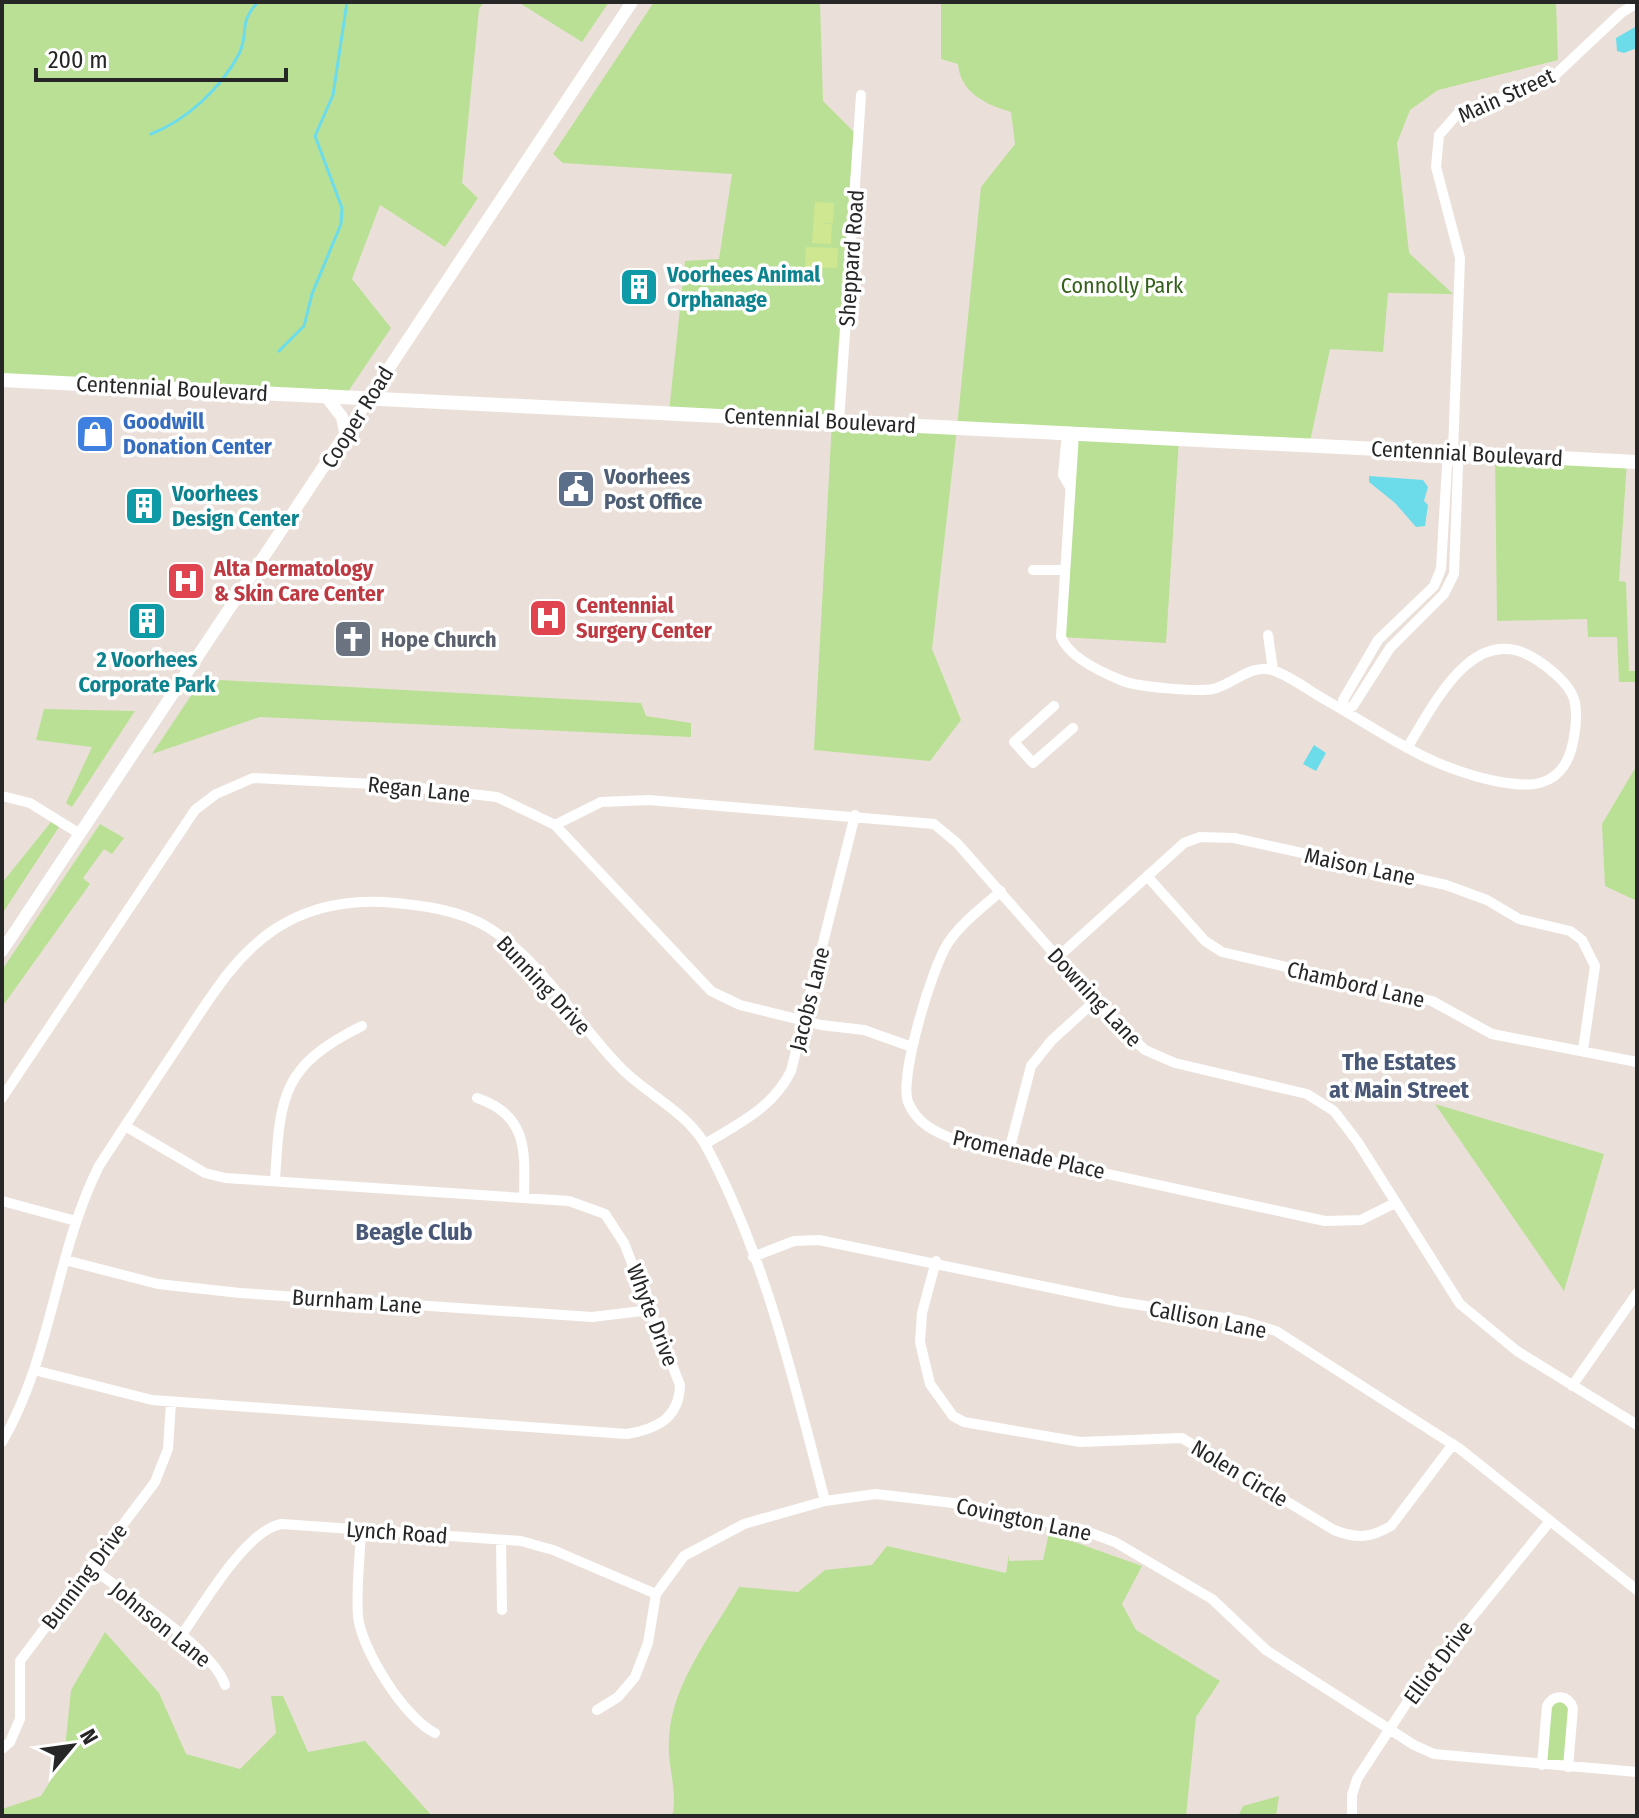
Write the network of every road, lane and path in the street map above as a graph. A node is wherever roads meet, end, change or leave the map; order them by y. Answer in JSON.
{"nodes":[{"id":1,"x":632,"y":2,"type":"edge"},
{"id":2,"x":1637,"y":3,"type":"edge"},
{"id":3,"x":861,"y":95,"type":"dead end"},
{"id":4,"x":2,"y":380,"type":"edge"},
{"id":5,"x":325,"y":395,"type":"junction"},
{"id":6,"x":368,"y":398,"type":"junction"},
{"id":7,"x":839,"y":422,"type":"junction"},
{"id":8,"x":1070,"y":433,"type":"junction"},
{"id":9,"x":346,"y":437,"type":"junction"},
{"id":10,"x":1453,"y":453,"type":"junction"},
{"id":11,"x":1637,"y":462,"type":"edge"},
{"id":12,"x":1033,"y":570,"type":"dead end"},
{"id":13,"x":1065,"y":570,"type":"junction"},
{"id":14,"x":1268,"y":635,"type":"dead end"},
{"id":15,"x":1273,"y":670,"type":"junction"},
{"id":16,"x":1054,"y":706,"type":"dead end"},
{"id":17,"x":1345,"y":711,"type":"junction"},
{"id":18,"x":1073,"y":728,"type":"dead end"},
{"id":19,"x":1407,"y":748,"type":"junction"},
{"id":20,"x":2,"y":796,"type":"edge"},
{"id":21,"x":855,"y":815,"type":"junction"},
{"id":22,"x":555,"y":825,"type":"junction"},
{"id":23,"x":80,"y":834,"type":"junction"},
{"id":24,"x":1147,"y":876,"type":"junction"},
{"id":25,"x":1001,"y":891,"type":"junction"},
{"id":26,"x":2,"y":951,"type":"edge"},
{"id":27,"x":1058,"y":957,"type":"junction"},
{"id":28,"x":1095,"y":1001,"type":"junction"},
{"id":29,"x":803,"y":1021,"type":"junction"},
{"id":30,"x":362,"y":1026,"type":"dead end"},
{"id":31,"x":912,"y":1047,"type":"junction"},
{"id":32,"x":1583,"y":1050,"type":"junction"},
{"id":33,"x":1637,"y":1062,"type":"edge"},
{"id":34,"x":2,"y":1098,"type":"edge"},
{"id":35,"x":477,"y":1098,"type":"dead end"},
{"id":36,"x":125,"y":1126,"type":"junction"},
{"id":37,"x":705,"y":1144,"type":"junction"},
{"id":38,"x":1009,"y":1151,"type":"junction"},
{"id":39,"x":275,"y":1181,"type":"junction"},
{"id":40,"x":524,"y":1197,"type":"junction"},
{"id":41,"x":2,"y":1201,"type":"edge"},
{"id":42,"x":1395,"y":1203,"type":"junction"},
{"id":43,"x":76,"y":1221,"type":"junction"},
{"id":44,"x":753,"y":1257,"type":"junction"},
{"id":45,"x":65,"y":1260,"type":"junction"},
{"id":46,"x":936,"y":1261,"type":"junction"},
{"id":47,"x":1637,"y":1293,"type":"edge"},
{"id":48,"x":651,"y":1310,"type":"junction"},
{"id":49,"x":34,"y":1370,"type":"junction"},
{"id":50,"x":1572,"y":1386,"type":"junction"},
{"id":51,"x":171,"y":1402,"type":"junction"},
{"id":52,"x":1637,"y":1425,"type":"edge"},
{"id":53,"x":2,"y":1442,"type":"edge"},
{"id":54,"x":1453,"y":1444,"type":"junction"},
{"id":55,"x":825,"y":1501,"type":"junction"},
{"id":56,"x":1550,"y":1521,"type":"junction"},
{"id":57,"x":361,"y":1529,"type":"junction"},
{"id":58,"x":501,"y":1540,"type":"junction"},
{"id":59,"x":90,"y":1567,"type":"junction"},
{"id":60,"x":1637,"y":1590,"type":"edge"},
{"id":61,"x":656,"y":1594,"type":"junction"},
{"id":62,"x":502,"y":1610,"type":"dead end"},
{"id":63,"x":181,"y":1636,"type":"junction"},
{"id":64,"x":225,"y":1685,"type":"dead end"},
{"id":65,"x":597,"y":1710,"type":"dead end"},
{"id":66,"x":1390,"y":1729,"type":"junction"},
{"id":67,"x":435,"y":1733,"type":"dead end"},
{"id":68,"x":2,"y":1749,"type":"edge"},
{"id":69,"x":1542,"y":1765,"type":"junction"},
{"id":70,"x":1568,"y":1767,"type":"junction"},
{"id":71,"x":1637,"y":1772,"type":"edge"},
{"id":72,"x":1352,"y":1816,"type":"edge"}],
"edges":[{"from":1,"to":6,"type":"street","name":"Cooper Road"},
{"from":2,"to":10,"type":"street","name":"Main Street"},
{"from":3,"to":7,"type":"street","name":"Sheppard Road"},
{"from":4,"to":5,"type":"main road","name":"Centennial Boulevard"},
{"from":5,"to":6,"type":"main road","name":"Centennial Boulevard"},
{"from":5,"to":9,"type":"street"},
{"from":6,"to":7,"type":"main road","name":"Centennial Boulevard"},
{"from":6,"to":9,"type":"street","name":"Cooper Road"},
{"from":7,"to":8,"type":"main road","name":"Centennial Boulevard"},
{"from":8,"to":10,"type":"main road","name":"Centennial Boulevard"},
{"from":8,"to":13,"type":"street"},
{"from":9,"to":23,"type":"street","name":"Cooper Road"},
{"from":10,"to":11,"type":"main road","name":"Centennial Boulevard"},
{"from":10,"to":17,"type":"street","name":"Main Street"},
{"from":12,"to":13,"type":"street"},
{"from":13,"to":15,"type":"street"},
{"from":14,"to":15,"type":"street"},
{"from":15,"to":17,"type":"street"},
{"from":16,"to":18,"type":"street"},
{"from":17,"to":19,"type":"street"},
{"from":19,"to":19,"type":"street"},
{"from":20,"to":23,"type":"street"},
{"from":21,"to":22,"type":"street","name":"Downing Lane"},
{"from":21,"to":25,"type":"street","name":"Downing Lane"},
{"from":21,"to":29,"type":"street","name":"Jacobs Lane"},
{"from":22,"to":29,"type":"street","name":"Regan Lane"},
{"from":22,"to":34,"type":"street","name":"Regan Lane"},
{"from":23,"to":26,"type":"street","name":"Cooper Road"},
{"from":24,"to":27,"type":"street","name":"Maison Lane"},
{"from":24,"to":32,"type":"street","name":"Chambord Lane"},
{"from":24,"to":32,"type":"street","name":"Maison Lane"},
{"from":25,"to":27,"type":"street","name":"Downing Lane"},
{"from":25,"to":31,"type":"street","name":"Promenade Place"},
{"from":27,"to":28,"type":"street","name":"Downing Lane"},
{"from":28,"to":38,"type":"street"},
{"from":28,"to":42,"type":"street","name":"Downing Lane"},
{"from":29,"to":31,"type":"street","name":"Regan Lane"},
{"from":29,"to":37,"type":"street","name":"Jacobs Lane"},
{"from":30,"to":39,"type":"street"},
{"from":31,"to":38,"type":"street","name":"Promenade Place"},
{"from":32,"to":33,"type":"street","name":"Chambord Lane"},
{"from":35,"to":40,"type":"street"},
{"from":36,"to":37,"type":"street","name":"Bunning Drive"},
{"from":36,"to":39,"type":"street","name":"Whyte Drive"},
{"from":36,"to":43,"type":"street","name":"Bunning Drive"},
{"from":37,"to":44,"type":"street","name":"Bunning Drive"},
{"from":38,"to":42,"type":"street","name":"Promenade Place"},
{"from":39,"to":40,"type":"street","name":"Whyte Drive"},
{"from":40,"to":48,"type":"street","name":"Whyte Drive"},
{"from":41,"to":43,"type":"street"},
{"from":42,"to":50,"type":"street","name":"Downing Lane"},
{"from":43,"to":45,"type":"street","name":"Bunning Drive"},
{"from":44,"to":46,"type":"street","name":"Callison Lane"},
{"from":44,"to":55,"type":"street","name":"Bunning Drive"},
{"from":45,"to":48,"type":"street","name":"Burnham Lane"},
{"from":45,"to":49,"type":"street","name":"Bunning Drive"},
{"from":46,"to":54,"type":"street","name":"Callison Lane"},
{"from":46,"to":54,"type":"street","name":"Nolen Circle"},
{"from":47,"to":50,"type":"street"},
{"from":48,"to":51,"type":"street","name":"Whyte Drive"},
{"from":49,"to":51,"type":"street","name":"Whyte Drive"},
{"from":49,"to":53,"type":"street","name":"Bunning Drive"},
{"from":50,"to":52,"type":"street","name":"Downing Lane"},
{"from":51,"to":59,"type":"street","name":"Bunning Drive"},
{"from":54,"to":56,"type":"street","name":"Callison Lane"},
{"from":55,"to":61,"type":"street","name":"Covington Lane"},
{"from":55,"to":66,"type":"street","name":"Covington Lane"},
{"from":56,"to":60,"type":"street","name":"Callison Lane"},
{"from":56,"to":66,"type":"street","name":"Elliot Drive"},
{"from":57,"to":58,"type":"street","name":"Lynch Road"},
{"from":57,"to":63,"type":"street","name":"Lynch Road"},
{"from":57,"to":67,"type":"street"},
{"from":58,"to":61,"type":"street","name":"Lynch Road"},
{"from":58,"to":62,"type":"street"},
{"from":59,"to":63,"type":"street","name":"Johnson Lane"},
{"from":59,"to":68,"type":"street","name":"Bunning Drive"},
{"from":61,"to":65,"type":"street","name":"Covington Lane"},
{"from":63,"to":64,"type":"street","name":"Johnson Lane"},
{"from":66,"to":69,"type":"street","name":"Covington Lane"},
{"from":66,"to":72,"type":"street","name":"Elliot Drive"},
{"from":69,"to":70,"type":"street","name":"Covington Lane"},
{"from":69,"to":70,"type":"street"},
{"from":70,"to":71,"type":"street","name":"Covington Lane"}]}
